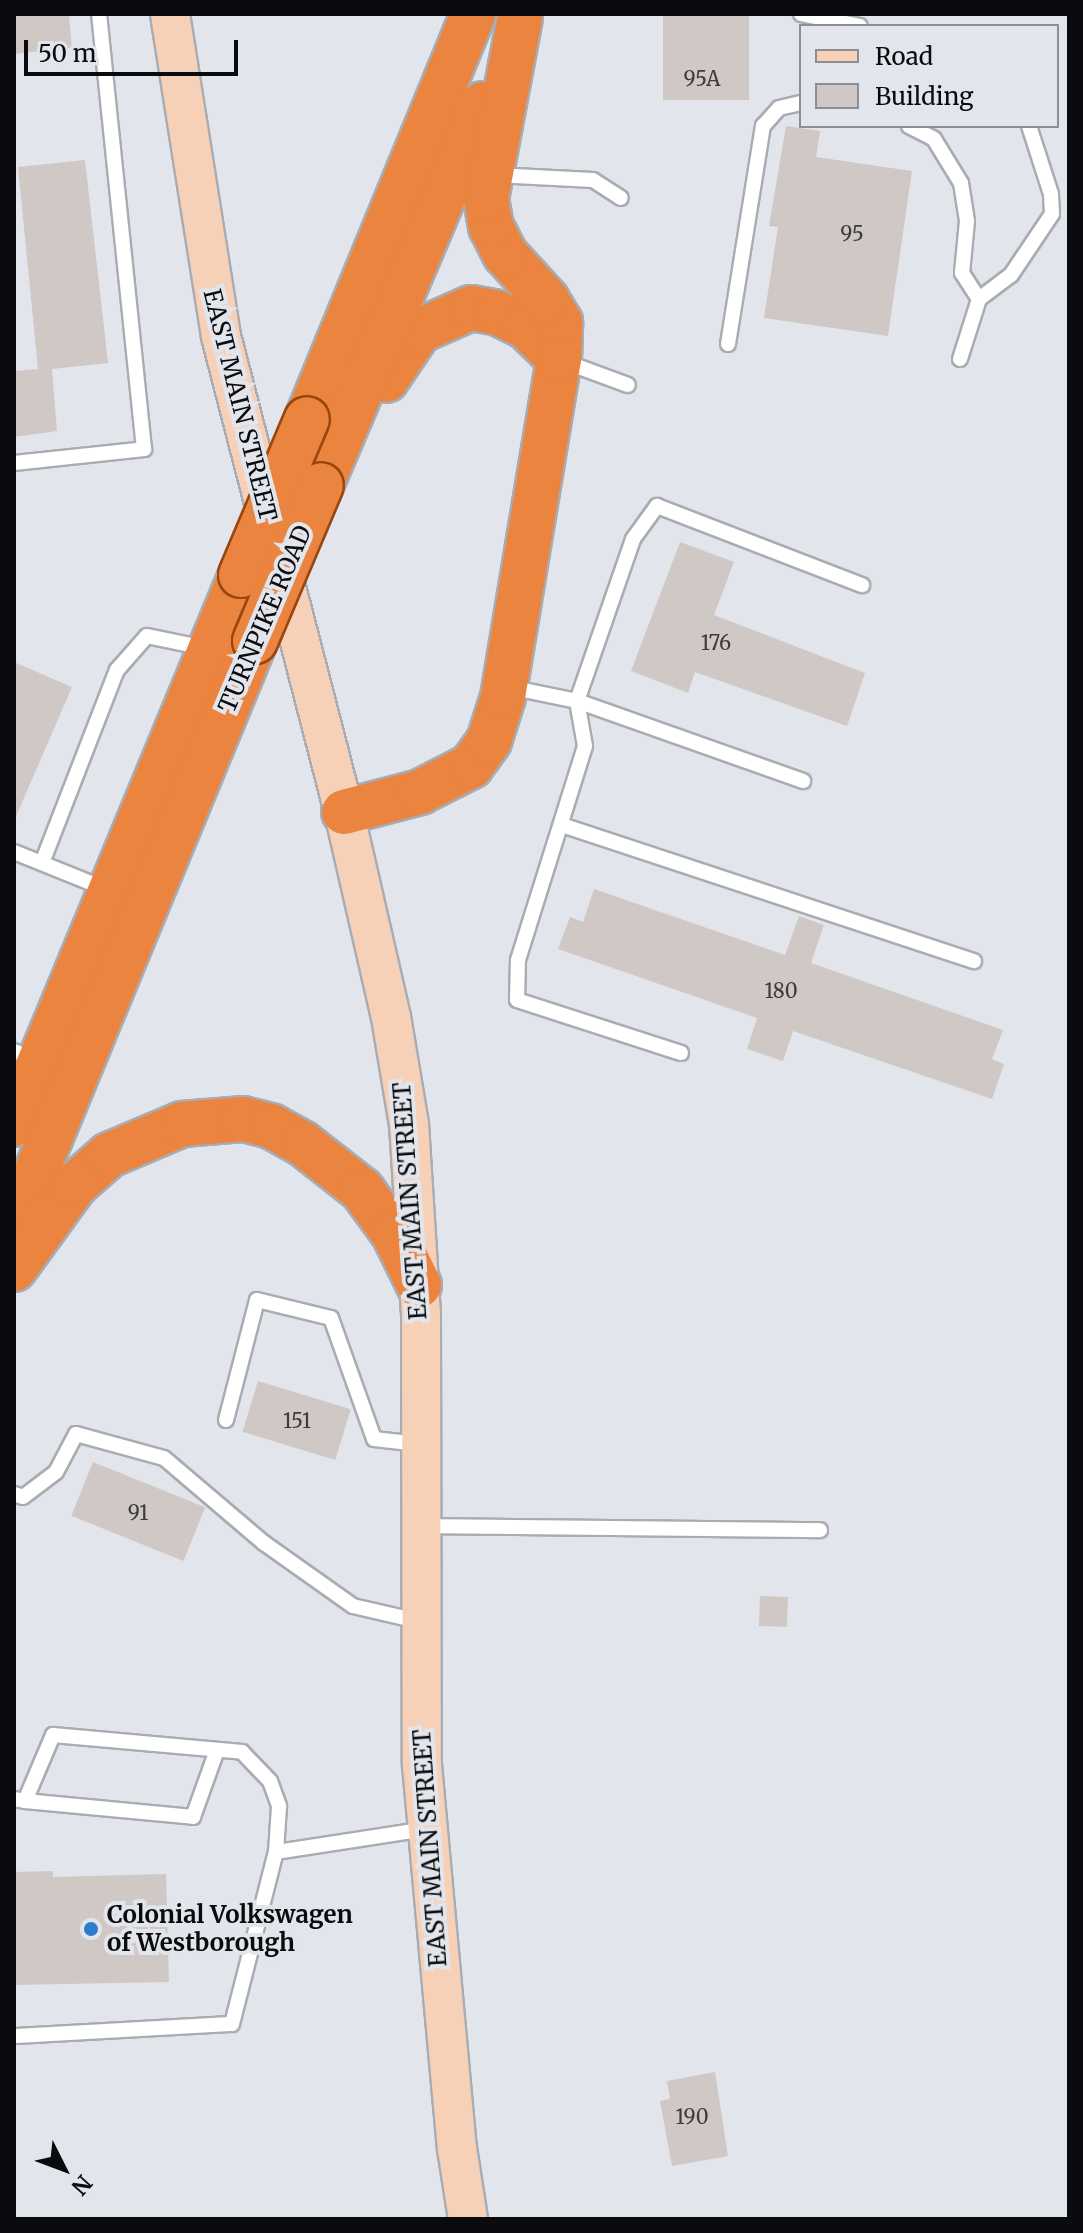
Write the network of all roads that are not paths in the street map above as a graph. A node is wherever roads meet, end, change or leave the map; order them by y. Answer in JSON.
{"nodes":[{"id":1,"x":99,"y":14,"type":"edge"},
{"id":2,"x":170,"y":14,"type":"edge"},
{"id":3,"x":473,"y":14,"type":"edge"},
{"id":4,"x":801,"y":14,"type":"edge"},
{"id":5,"x":521,"y":16,"type":"edge"},
{"id":6,"x":848,"y":24,"type":"edge"},
{"id":7,"x":799,"y":103,"type":"edge"},
{"id":8,"x":913,"y":128,"type":"edge"},
{"id":9,"x":1030,"y":128,"type":"edge"},
{"id":10,"x":487,"y":174,"type":"junction"},
{"id":11,"x":621,"y":198,"type":"dead end"},
{"id":12,"x":979,"y":299,"type":"junction"},
{"id":13,"x":728,"y":344,"type":"dead end"},
{"id":14,"x":559,"y":359,"type":"junction"},
{"id":15,"x":960,"y":359,"type":"dead end"},
{"id":16,"x":628,"y":385,"type":"dead end"},
{"id":17,"x":14,"y":463,"type":"edge"},
{"id":18,"x":329,"y":468,"type":"junction"},
{"id":19,"x":862,"y":585,"type":"dead end"},
{"id":20,"x":210,"y":649,"type":"junction"},
{"id":21,"x":504,"y":686,"type":"junction"},
{"id":22,"x":577,"y":701,"type":"junction"},
{"id":23,"x":803,"y":781,"type":"dead end"},
{"id":24,"x":344,"y":812,"type":"junction"},
{"id":25,"x":562,"y":825,"type":"junction"},
{"id":26,"x":14,"y":852,"type":"edge"},
{"id":27,"x":42,"y":863,"type":"junction"},
{"id":28,"x":110,"y":891,"type":"junction"},
{"id":29,"x":974,"y":961,"type":"dead end"},
{"id":30,"x":681,"y":1053,"type":"dead end"},
{"id":31,"x":27,"y":1056,"type":"edge"},
{"id":32,"x":14,"y":1124,"type":"edge"},
{"id":33,"x":14,"y":1226,"type":"edge"},
{"id":34,"x":14,"y":1269,"type":"edge"},
{"id":35,"x":419,"y":1285,"type":"junction"},
{"id":36,"x":226,"y":1420,"type":"dead end"},
{"id":37,"x":420,"y":1444,"type":"junction"},
{"id":38,"x":14,"y":1494,"type":"edge"},
{"id":39,"x":420,"y":1526,"type":"junction"},
{"id":40,"x":820,"y":1530,"type":"dead end"},
{"id":41,"x":418,"y":1621,"type":"junction"},
{"id":42,"x":217,"y":1750,"type":"junction"},
{"id":43,"x":19,"y":1800,"type":"edge"},
{"id":44,"x":426,"y":1829,"type":"junction"},
{"id":45,"x":276,"y":1852,"type":"junction"},
{"id":46,"x":14,"y":2036,"type":"edge"},
{"id":47,"x":468,"y":2219,"type":"edge"}],
"edges":[{"from":1,"to":17,"type":"lane"},
{"from":2,"to":24,"type":"main road","name":"EAST MAIN STREET"},
{"from":3,"to":20,"type":"highway","name":"TURNPIKE ROAD","bridge":true},
{"from":4,"to":6,"type":"lane"},
{"from":5,"to":10,"type":"highway"},
{"from":5,"to":18,"type":"highway","name":"TURNPIKE ROAD"},
{"from":7,"to":13,"type":"lane"},
{"from":8,"to":12,"type":"lane"},
{"from":9,"to":12,"type":"lane"},
{"from":10,"to":11,"type":"lane"},
{"from":10,"to":14,"type":"highway"},
{"from":12,"to":15,"type":"lane"},
{"from":14,"to":16,"type":"lane"},
{"from":14,"to":18,"type":"highway"},
{"from":14,"to":21,"type":"highway"},
{"from":18,"to":33,"type":"highway","name":"TURNPIKE ROAD","bridge":true},
{"from":19,"to":22,"type":"lane"},
{"from":20,"to":27,"type":"lane"},
{"from":20,"to":28,"type":"highway","name":"TURNPIKE ROAD"},
{"from":21,"to":22,"type":"lane"},
{"from":21,"to":24,"type":"highway"},
{"from":22,"to":23,"type":"lane"},
{"from":22,"to":25,"type":"lane"},
{"from":24,"to":35,"type":"main road","name":"EAST MAIN STREET"},
{"from":25,"to":29,"type":"lane"},
{"from":25,"to":30,"type":"lane"},
{"from":26,"to":27,"type":"lane"},
{"from":27,"to":28,"type":"lane"},
{"from":28,"to":31,"type":"highway","name":"TURNPIKE ROAD"},
{"from":31,"to":32,"type":"highway","name":"TURNPIKE ROAD"},
{"from":34,"to":35,"type":"highway"},
{"from":35,"to":37,"type":"main road","name":"EAST MAIN STREET"},
{"from":36,"to":37,"type":"lane"},
{"from":37,"to":39,"type":"main road","name":"EAST MAIN STREET"},
{"from":38,"to":41,"type":"lane"},
{"from":39,"to":40,"type":"lane"},
{"from":39,"to":41,"type":"main road","name":"EAST MAIN STREET"},
{"from":41,"to":44,"type":"main road","name":"EAST MAIN STREET"},
{"from":42,"to":43,"type":"lane"},
{"from":42,"to":43,"type":"lane"},
{"from":42,"to":45,"type":"lane"},
{"from":44,"to":45,"type":"lane"},
{"from":44,"to":47,"type":"main road","name":"EAST MAIN STREET"},
{"from":45,"to":46,"type":"lane"}]}
